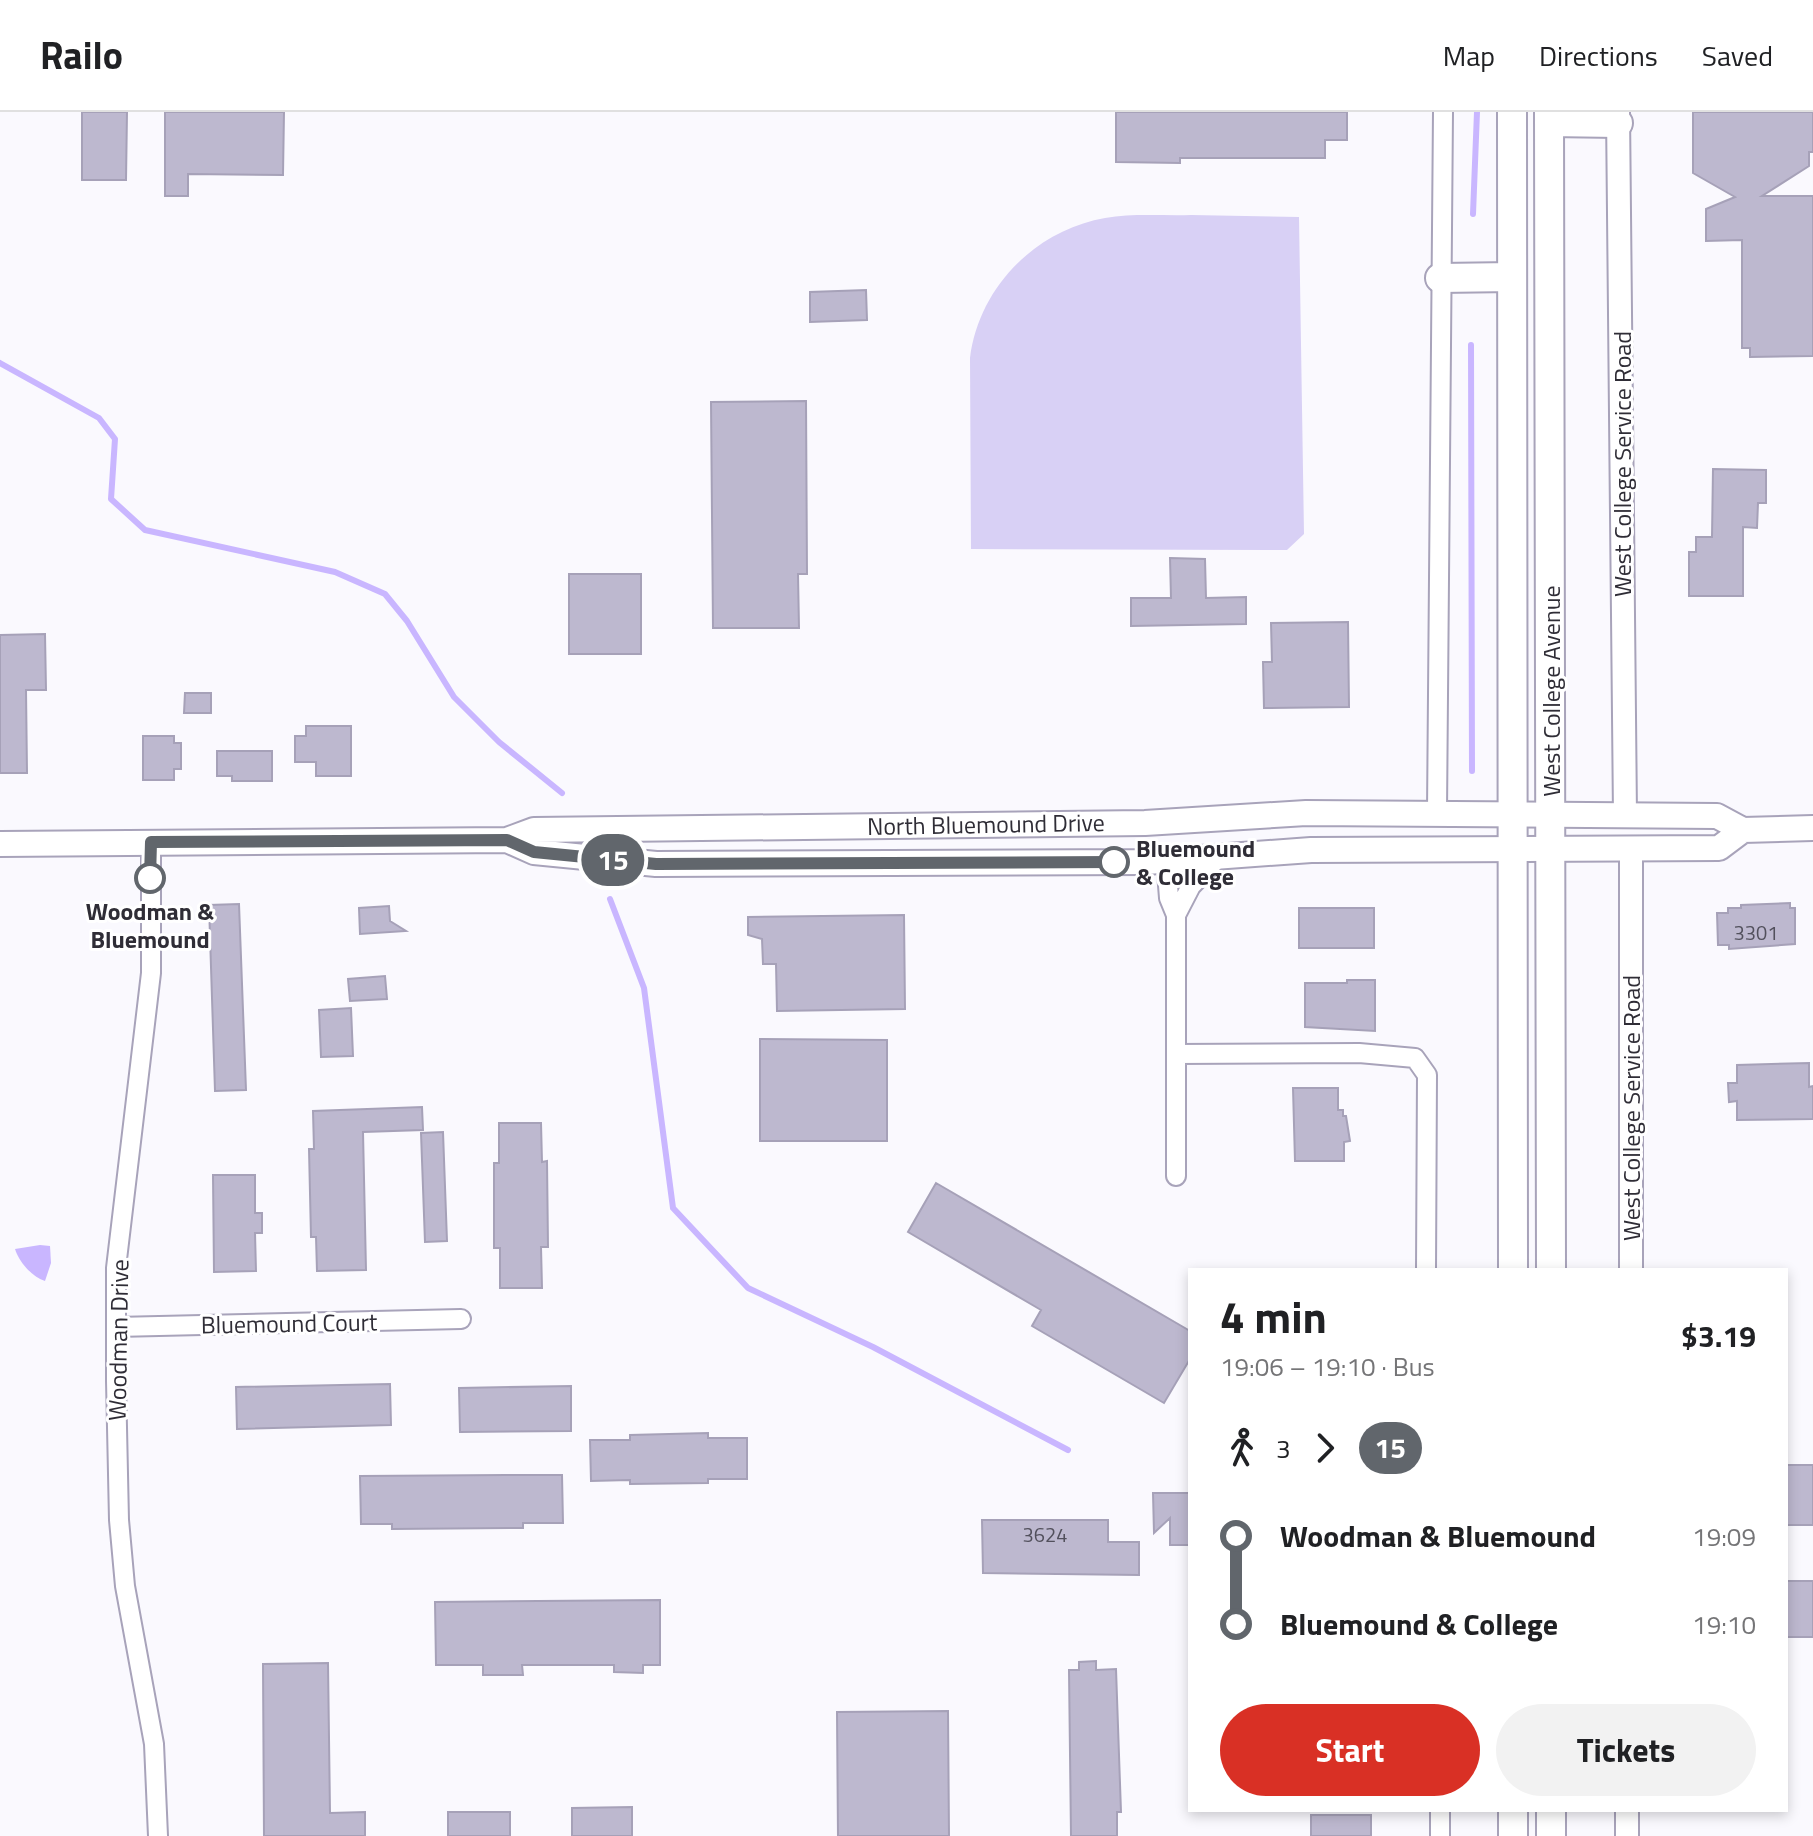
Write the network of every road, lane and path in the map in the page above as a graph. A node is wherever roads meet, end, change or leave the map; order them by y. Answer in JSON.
{"nodes":[{"id":1,"x":1443,"y":112,"type":"edge"},
{"id":2,"x":1512,"y":112,"type":"edge"},
{"id":3,"x":1549,"y":117,"type":"edge"},
{"id":4,"x":1618,"y":117,"type":"edge"},
{"id":5,"x":1512,"y":277,"type":"junction"},
{"id":6,"x":1440,"y":278,"type":"junction"},
{"id":7,"x":1437,"y":812,"type":"junction"},
{"id":8,"x":1514,"y":813,"type":"junction"},
{"id":9,"x":1551,"y":813,"type":"junction"},
{"id":10,"x":1286,"y":814,"type":"junction"},
{"id":11,"x":1625,"y":816,"type":"junction"},
{"id":12,"x":1813,"y":828,"type":"edge"},
{"id":13,"x":1743,"y":830,"type":"junction"},
{"id":14,"x":507,"y":840,"type":"junction"},
{"id":15,"x":151,"y":842,"type":"junction"},
{"id":16,"x":0,"y":844,"type":"edge"},
{"id":17,"x":1514,"y":847,"type":"junction"},
{"id":18,"x":1550,"y":848,"type":"junction"},
{"id":19,"x":1631,"y":851,"type":"junction"},
{"id":20,"x":1219,"y":857,"type":"junction"},
{"id":21,"x":1166,"y":860,"type":"junction"},
{"id":22,"x":1176,"y":915,"type":"junction"},
{"id":23,"x":1176,"y":1054,"type":"junction"},
{"id":24,"x":1176,"y":1176,"type":"dead end"},
{"id":25,"x":1426,"y":1268,"type":"edge"},
{"id":26,"x":1513,"y":1268,"type":"edge"},
{"id":27,"x":1551,"y":1268,"type":"edge"},
{"id":28,"x":1631,"y":1268,"type":"edge"},
{"id":29,"x":461,"y":1319,"type":"dead end"},
{"id":30,"x":116,"y":1327,"type":"junction"},
{"id":31,"x":1440,"y":1812,"type":"edge"},
{"id":32,"x":1513,"y":1812,"type":"edge"},
{"id":33,"x":1551,"y":1812,"type":"edge"},
{"id":34,"x":1627,"y":1812,"type":"edge"},
{"id":35,"x":158,"y":1836,"type":"edge"},
{"id":36,"x":1440,"y":1836,"type":"edge"},
{"id":37,"x":1513,"y":1836,"type":"edge"},
{"id":38,"x":1551,"y":1836,"type":"edge"},
{"id":39,"x":1627,"y":1836,"type":"edge"}],
"edges":[{"from":1,"to":6,"type":"street"},
{"from":2,"to":5,"type":"main road","name":"West College Avenue"},
{"from":3,"to":4,"type":"main road"},
{"from":3,"to":9,"type":"main road","name":"West College Avenue"},
{"from":4,"to":11,"type":"street","name":"West College Service Road"},
{"from":5,"to":6,"type":"main road"},
{"from":5,"to":8,"type":"main road","name":"West College Avenue"},
{"from":6,"to":7,"type":"street"},
{"from":7,"to":8,"type":"main road","name":"North Bluemound Drive"},
{"from":7,"to":10,"type":"main road","name":"North Bluemound Drive"},
{"from":8,"to":9,"type":"main road","name":"North Bluemound Drive"},
{"from":8,"to":17,"type":"main road","name":"West College Avenue"},
{"from":9,"to":11,"type":"main road","name":"North Bluemound Drive"},
{"from":9,"to":18,"type":"main road","name":"West College Avenue"},
{"from":10,"to":14,"type":"main road","name":"North Bluemound Drive"},
{"from":10,"to":21,"type":"main road"},
{"from":11,"to":13,"type":"main road","name":"North Bluemound Drive"},
{"from":12,"to":13,"type":"main road"},
{"from":13,"to":19,"type":"main road","name":"North Bluemound Drive"},
{"from":14,"to":15,"type":"main road","name":"North Bluemound Drive"},
{"from":14,"to":21,"type":"main road","name":"North Bluemound Drive"},
{"from":15,"to":16,"type":"main road","name":"North Bluemound Drive"},
{"from":15,"to":30,"type":"street","name":"Woodman Drive"},
{"from":17,"to":18,"type":"main road","name":"North Bluemound Drive"},
{"from":17,"to":20,"type":"main road","name":"North Bluemound Drive"},
{"from":17,"to":26,"type":"main road","name":"West College Avenue"},
{"from":18,"to":19,"type":"main road","name":"North Bluemound Drive"},
{"from":18,"to":27,"type":"main road","name":"West College Avenue"},
{"from":19,"to":28,"type":"street","name":"West College Service Road"},
{"from":20,"to":21,"type":"main road","name":"North Bluemound Drive"},
{"from":20,"to":22,"type":"street"},
{"from":21,"to":22,"type":"street"},
{"from":22,"to":23,"type":"street"},
{"from":23,"to":24,"type":"street"},
{"from":23,"to":25,"type":"street"},
{"from":29,"to":30,"type":"street","name":"Bluemound Court"},
{"from":30,"to":35,"type":"street","name":"Woodman Drive"},
{"from":31,"to":36,"type":"street"},
{"from":32,"to":37,"type":"main road"},
{"from":33,"to":38,"type":"main road"},
{"from":34,"to":39,"type":"street"}]}
